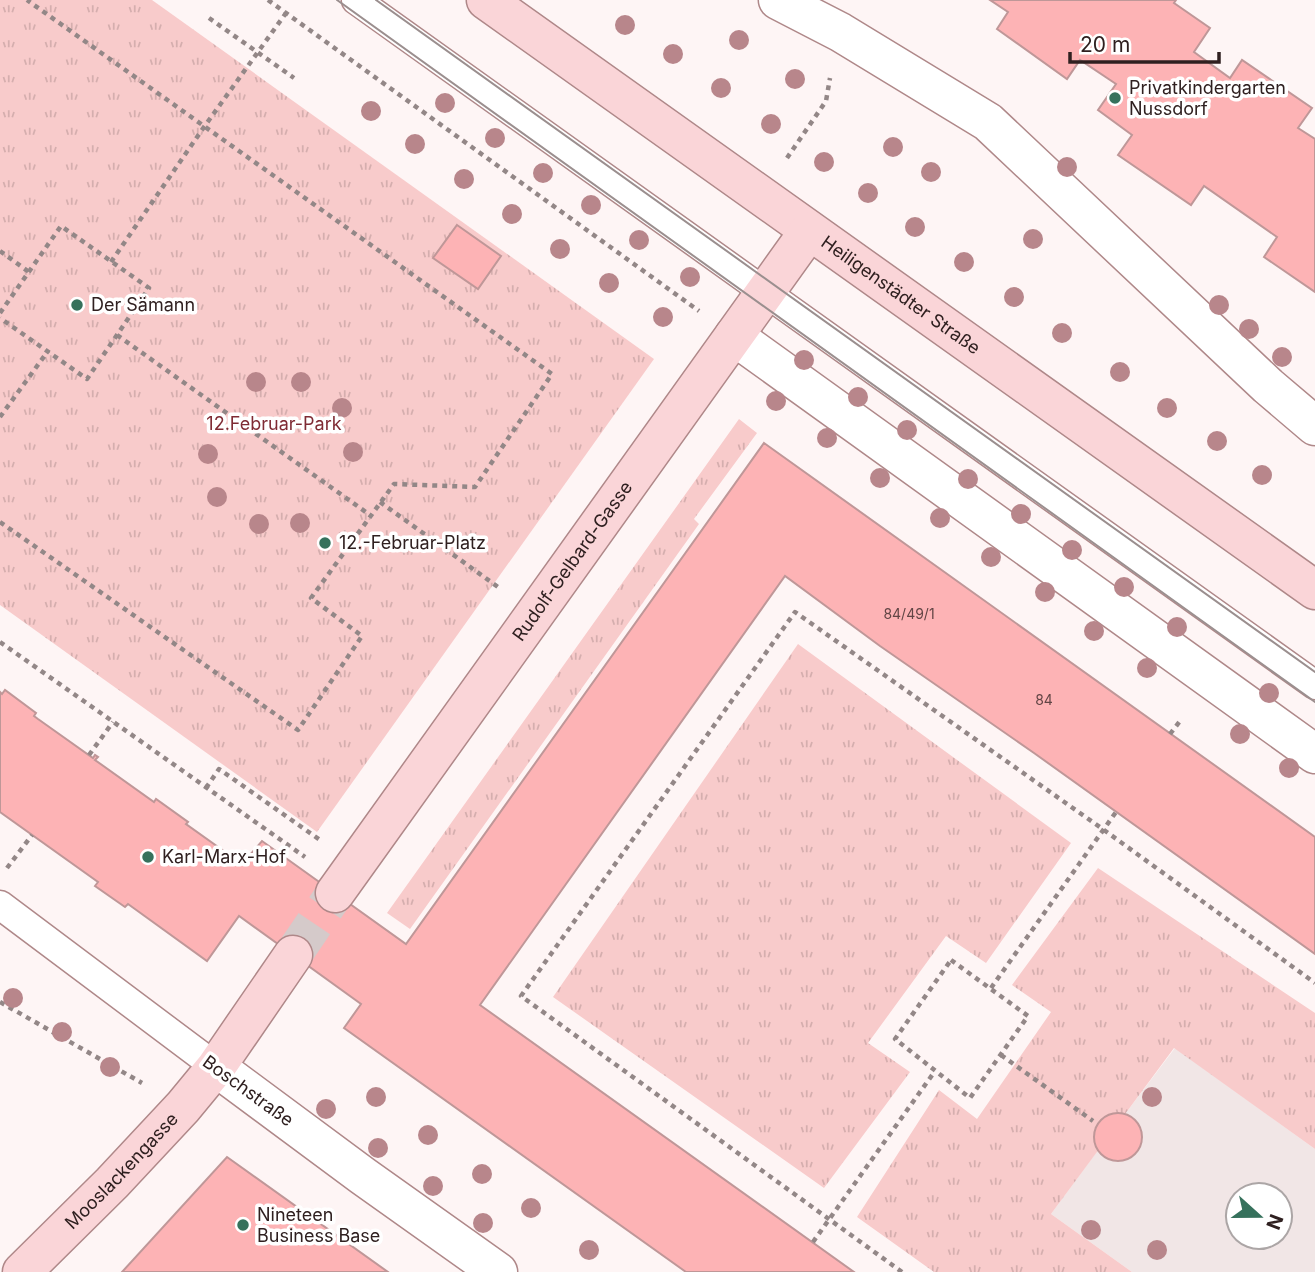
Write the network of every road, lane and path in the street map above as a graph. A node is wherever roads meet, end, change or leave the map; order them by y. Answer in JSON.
{"nodes":[{"id":1,"x":27,"y":0,"type":"edge"},
{"id":2,"x":268,"y":0,"type":"edge"},
{"id":3,"x":356,"y":0,"type":"edge"},
{"id":4,"x":486,"y":0,"type":"edge"},
{"id":5,"x":778,"y":0,"type":"edge"},
{"id":6,"x":286,"y":13,"type":"junction"},
{"id":7,"x":209,"y":18,"type":"dead end"},
{"id":8,"x":258,"y":52,"type":"junction"},
{"id":9,"x":833,"y":67,"type":"dead end"},
{"id":10,"x":294,"y":78,"type":"dead end"},
{"id":11,"x":204,"y":127,"type":"junction"},
{"id":12,"x":783,"y":164,"type":"dead end"},
{"id":13,"x":809,"y":231,"type":"junction"},
{"id":14,"x":0,"y":251,"type":"edge"},
{"id":15,"x":111,"y":262,"type":"junction"},
{"id":16,"x":29,"y":272,"type":"junction"},
{"id":17,"x":765,"y":292,"type":"junction"},
{"id":18,"x":0,"y":316,"type":"edge"},
{"id":19,"x":117,"y":335,"type":"junction"},
{"id":20,"x":734,"y":336,"type":"junction"},
{"id":21,"x":48,"y":351,"type":"junction"},
{"id":22,"x":0,"y":417,"type":"edge"},
{"id":23,"x":1315,"y":426,"type":"edge"},
{"id":24,"x":380,"y":502,"type":"junction"},
{"id":25,"x":370,"y":515,"type":"junction"},
{"id":26,"x":0,"y":522,"type":"edge"},
{"id":27,"x":1315,"y":590,"type":"edge"},
{"id":28,"x":535,"y":614,"type":"junction"},
{"id":29,"x":0,"y":642,"type":"edge"},
{"id":30,"x":1315,"y":685,"type":"edge"},
{"id":31,"x":1180,"y":721,"type":"dead end"},
{"id":32,"x":113,"y":722,"type":"junction"},
{"id":33,"x":1170,"y":734,"type":"dead end"},
{"id":34,"x":1315,"y":754,"type":"edge"},
{"id":35,"x":89,"y":755,"type":"dead end"},
{"id":36,"x":206,"y":788,"type":"junction"},
{"id":37,"x":1116,"y":812,"type":"dead end"},
{"id":38,"x":1104,"y":830,"type":"junction"},
{"id":39,"x":32,"y":835,"type":"dead end"},
{"id":40,"x":324,"y":842,"type":"dead end"},
{"id":41,"x":301,"y":855,"type":"dead end"},
{"id":42,"x":0,"y":877,"type":"edge"},
{"id":43,"x":335,"y":893,"type":"tunnel mouth"},
{"id":44,"x":0,"y":905,"type":"edge"},
{"id":45,"x":293,"y":955,"type":"tunnel mouth"},
{"id":46,"x":1315,"y":983,"type":"edge"},
{"id":47,"x":991,"y":988,"type":"junction"},
{"id":48,"x":0,"y":1002,"type":"edge"},
{"id":49,"x":1001,"y":1055,"type":"junction"},
{"id":50,"x":216,"y":1068,"type":"junction"},
{"id":51,"x":935,"y":1071,"type":"junction"},
{"id":52,"x":183,"y":1107,"type":"junction"},
{"id":53,"x":1093,"y":1121,"type":"dead end"},
{"id":54,"x":830,"y":1220,"type":"junction"},
{"id":55,"x":813,"y":1242,"type":"dead end"},
{"id":56,"x":22,"y":1272,"type":"edge"},
{"id":57,"x":498,"y":1272,"type":"edge"},
{"id":58,"x":902,"y":1272,"type":"edge"}],
"edges":[{"from":1,"to":11,"type":"path"},
{"from":2,"to":6,"type":"path"},
{"from":3,"to":17,"type":"lane"},
{"from":4,"to":13,"type":"street","name":"Heiligenstädter Straße"},
{"from":5,"to":23,"type":"street"},
{"from":6,"to":8,"type":"path"},
{"from":6,"to":20,"type":"path"},
{"from":7,"to":8,"type":"path"},
{"from":8,"to":10,"type":"path"},
{"from":8,"to":11,"type":"path"},
{"from":9,"to":12,"type":"path"},
{"from":11,"to":15,"type":"path"},
{"from":11,"to":24,"type":"path"},
{"from":13,"to":17,"type":"street","name":"Rudolf-Gelbard-Gasse"},
{"from":13,"to":27,"type":"street","name":"Heiligenstädter Straße"},
{"from":14,"to":16,"type":"path"},
{"from":15,"to":16,"type":"path"},
{"from":15,"to":19,"type":"path"},
{"from":16,"to":18,"type":"path"},
{"from":17,"to":20,"type":"street","name":"Rudolf-Gelbard-Gasse"},
{"from":17,"to":30,"type":"lane"},
{"from":18,"to":21,"type":"path"},
{"from":19,"to":21,"type":"path"},
{"from":19,"to":25,"type":"path"},
{"from":20,"to":28,"type":"street","name":"Rudolf-Gelbard-Gasse"},
{"from":20,"to":34,"type":"street"},
{"from":21,"to":22,"type":"path"},
{"from":24,"to":25,"type":"path"},
{"from":24,"to":28,"type":"path"},
{"from":25,"to":26,"type":"path"},
{"from":28,"to":43,"type":"street","name":"Rudolf-Gelbard-Gasse"},
{"from":29,"to":32,"type":"path"},
{"from":31,"to":33,"type":"path"},
{"from":32,"to":35,"type":"path"},
{"from":32,"to":36,"type":"path"},
{"from":36,"to":40,"type":"path"},
{"from":36,"to":41,"type":"path"},
{"from":37,"to":38,"type":"path"},
{"from":38,"to":46,"type":"path"},
{"from":38,"to":47,"type":"path"},
{"from":38,"to":54,"type":"path"},
{"from":39,"to":42,"type":"path"},
{"from":44,"to":50,"type":"lane","name":"Boschstraße"},
{"from":45,"to":50,"type":"street"},
{"from":47,"to":49,"type":"path"},
{"from":47,"to":51,"type":"path"},
{"from":48,"to":52,"type":"path"},
{"from":49,"to":51,"type":"path"},
{"from":49,"to":53,"type":"path"},
{"from":50,"to":52,"type":"street","name":"Mooslackengasse"},
{"from":50,"to":57,"type":"street","name":"Boschstraße"},
{"from":51,"to":54,"type":"path"},
{"from":52,"to":56,"type":"street","name":"Mooslackengasse"},
{"from":54,"to":55,"type":"path"},
{"from":54,"to":58,"type":"path"}]}
